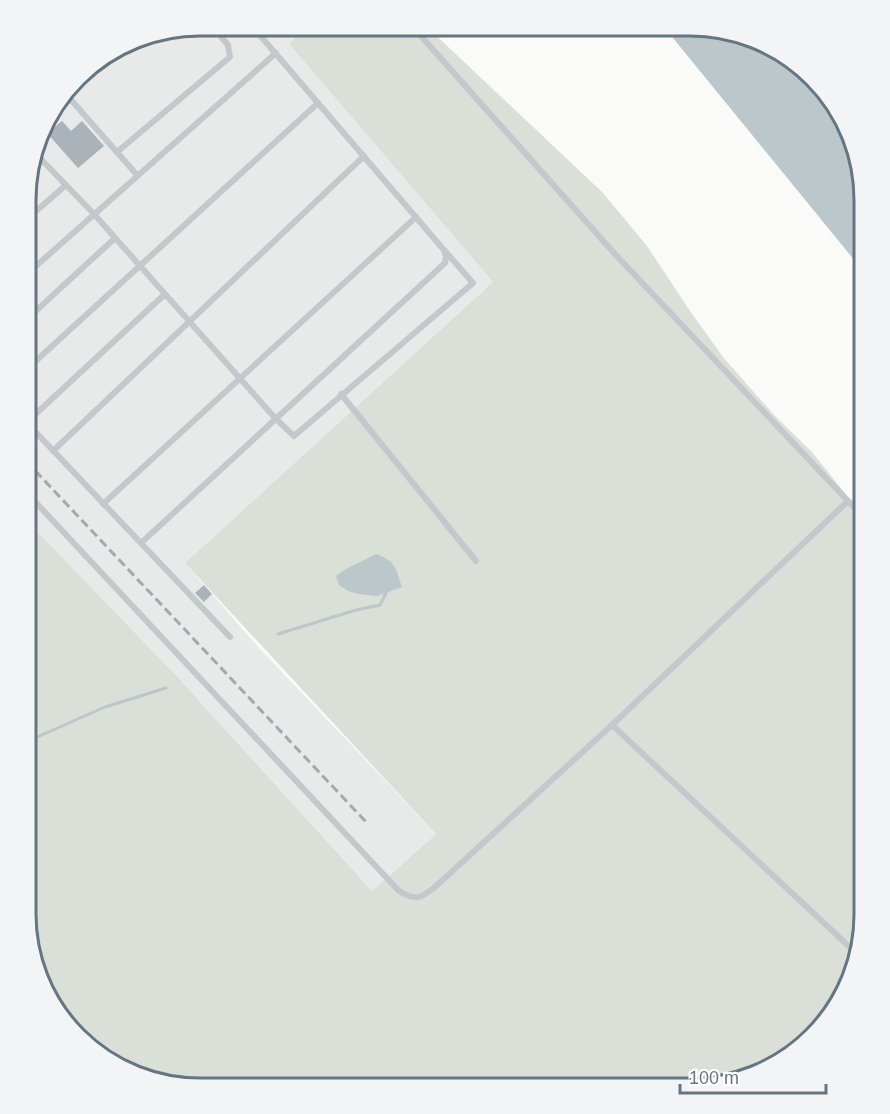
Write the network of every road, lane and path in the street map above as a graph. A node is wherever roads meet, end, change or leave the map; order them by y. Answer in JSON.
{"nodes":[{"id":1,"x":220,"y":36,"type":"edge"},
{"id":2,"x":261,"y":36,"type":"edge"},
{"id":3,"x":421,"y":36,"type":"edge"},
{"id":4,"x":276,"y":53,"type":"junction"},
{"id":5,"x":71,"y":99,"type":"edge"},
{"id":6,"x":318,"y":103,"type":"junction"},
{"id":7,"x":117,"y":152,"type":"junction"},
{"id":8,"x":364,"y":156,"type":"junction"},
{"id":9,"x":42,"y":160,"type":"edge"},
{"id":10,"x":137,"y":175,"type":"junction"},
{"id":11,"x":66,"y":185,"type":"junction"},
{"id":12,"x":36,"y":211,"type":"edge"},
{"id":13,"x":94,"y":214,"type":"junction"},
{"id":14,"x":416,"y":217,"type":"junction"},
{"id":15,"x":115,"y":238,"type":"junction"},
{"id":16,"x":444,"y":250,"type":"junction"},
{"id":17,"x":36,"y":266,"type":"edge"},
{"id":18,"x":140,"y":266,"type":"junction"},
{"id":19,"x":165,"y":294,"type":"junction"},
{"id":20,"x":36,"y":311,"type":"edge"},
{"id":21,"x":189,"y":322,"type":"junction"},
{"id":22,"x":36,"y":361,"type":"edge"},
{"id":23,"x":240,"y":379,"type":"junction"},
{"id":24,"x":341,"y":394,"type":"junction"},
{"id":25,"x":36,"y":415,"type":"edge"},
{"id":26,"x":275,"y":418,"type":"junction"},
{"id":27,"x":36,"y":433,"type":"edge"},
{"id":28,"x":53,"y":451,"type":"junction"},
{"id":29,"x":848,"y":501,"type":"junction"},
{"id":30,"x":36,"y":503,"type":"edge"},
{"id":31,"x":103,"y":504,"type":"junction"},
{"id":32,"x":854,"y":507,"type":"edge"},
{"id":33,"x":141,"y":543,"type":"junction"},
{"id":34,"x":476,"y":561,"type":"dead end"},
{"id":35,"x":230,"y":637,"type":"dead end"},
{"id":36,"x":612,"y":725,"type":"junction"},
{"id":37,"x":850,"y":948,"type":"edge"}],
"edges":[{"from":1,"to":7,"type":"lane"},
{"from":2,"to":4,"type":"lane"},
{"from":3,"to":29,"type":"lane"},
{"from":4,"to":6,"type":"lane"},
{"from":4,"to":10,"type":"lane"},
{"from":5,"to":7,"type":"lane"},
{"from":6,"to":8,"type":"lane"},
{"from":6,"to":18,"type":"lane"},
{"from":7,"to":10,"type":"lane"},
{"from":8,"to":14,"type":"lane"},
{"from":8,"to":21,"type":"lane"},
{"from":9,"to":11,"type":"lane"},
{"from":10,"to":13,"type":"lane"},
{"from":11,"to":12,"type":"lane"},
{"from":11,"to":13,"type":"lane"},
{"from":13,"to":15,"type":"lane"},
{"from":13,"to":17,"type":"lane"},
{"from":14,"to":16,"type":"lane"},
{"from":14,"to":23,"type":"lane"},
{"from":15,"to":18,"type":"lane"},
{"from":15,"to":20,"type":"lane"},
{"from":16,"to":24,"type":"lane"},
{"from":16,"to":26,"type":"lane"},
{"from":18,"to":19,"type":"lane"},
{"from":18,"to":22,"type":"lane"},
{"from":19,"to":21,"type":"lane"},
{"from":19,"to":25,"type":"lane"},
{"from":21,"to":23,"type":"lane"},
{"from":21,"to":28,"type":"lane"},
{"from":23,"to":26,"type":"lane"},
{"from":23,"to":31,"type":"lane"},
{"from":24,"to":26,"type":"lane"},
{"from":24,"to":34,"type":"lane"},
{"from":26,"to":33,"type":"lane"},
{"from":27,"to":28,"type":"lane"},
{"from":28,"to":31,"type":"lane"},
{"from":29,"to":32,"type":"lane"},
{"from":29,"to":36,"type":"lane"},
{"from":30,"to":36,"type":"lane"},
{"from":31,"to":33,"type":"lane"},
{"from":33,"to":35,"type":"lane"},
{"from":36,"to":37,"type":"lane"}]}
